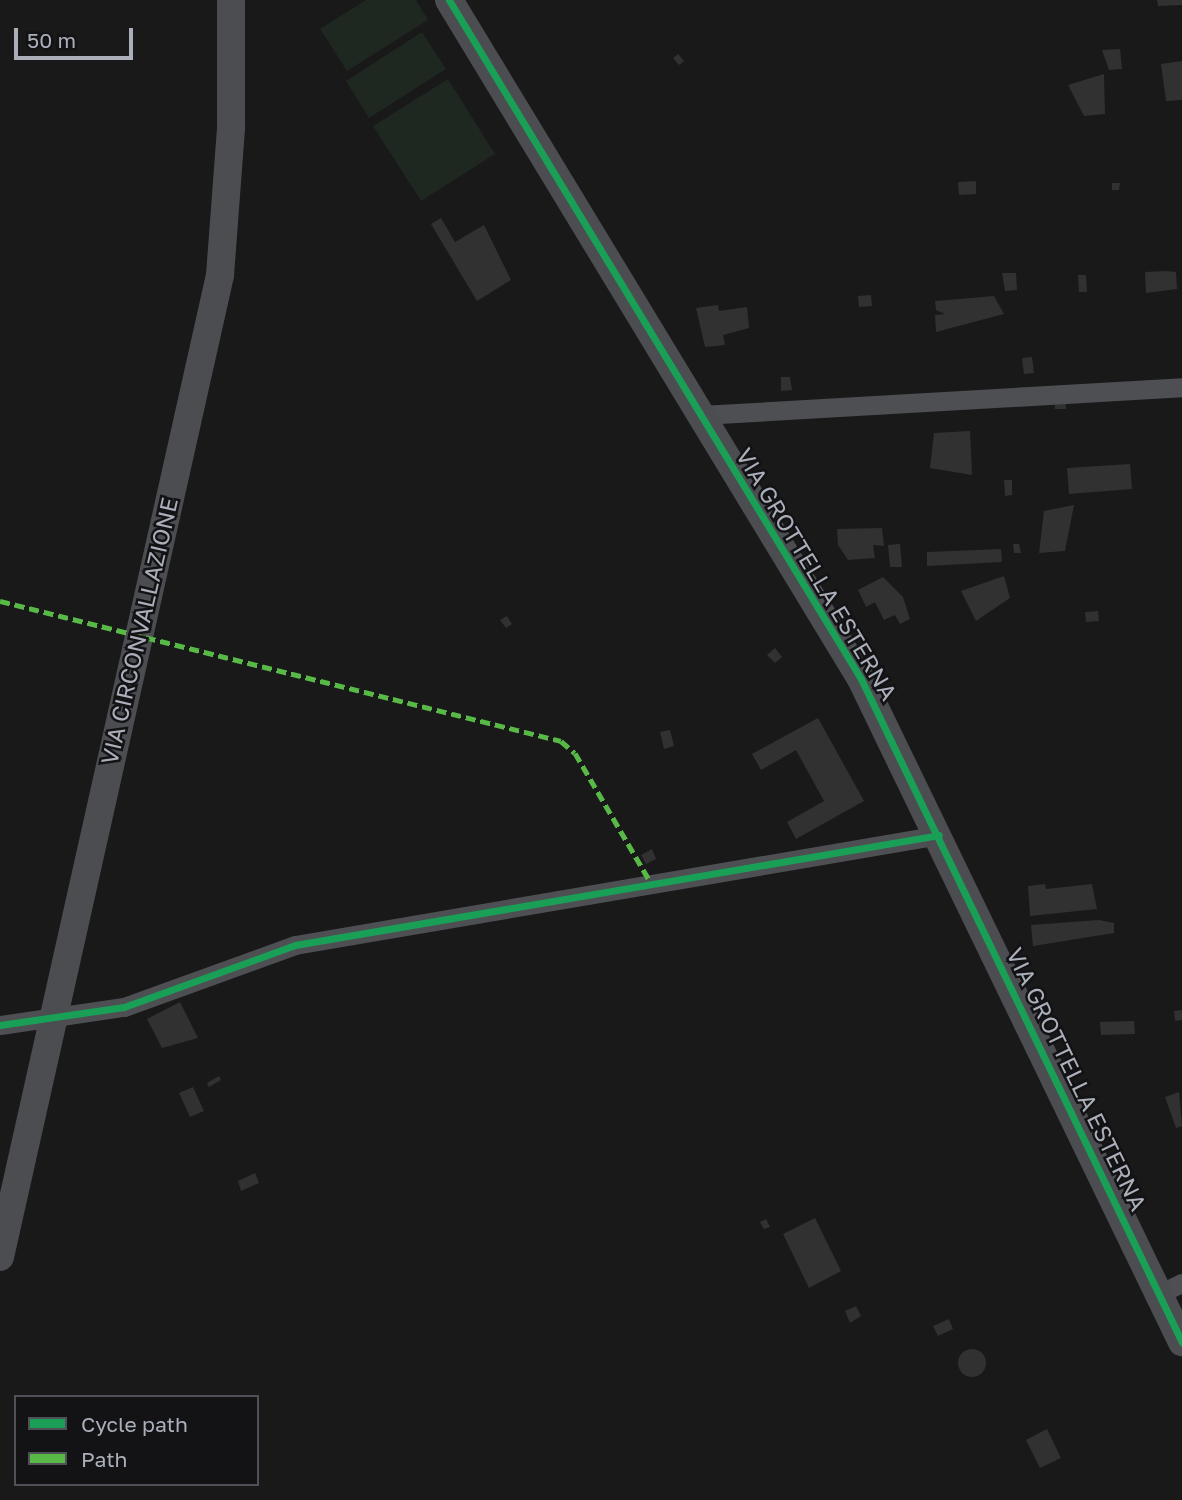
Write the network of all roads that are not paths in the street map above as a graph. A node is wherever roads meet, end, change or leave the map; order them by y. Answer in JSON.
{"nodes":[{"id":1,"x":231,"y":0,"type":"edge"},
{"id":2,"x":449,"y":0,"type":"edge"},
{"id":3,"x":1182,"y":387,"type":"edge"},
{"id":4,"x":701,"y":415,"type":"junction"},
{"id":5,"x":939,"y":835,"type":"junction"},
{"id":6,"x":53,"y":1018,"type":"junction"},
{"id":7,"x":0,"y":1025,"type":"edge"},
{"id":8,"x":0,"y":1257,"type":"edge"},
{"id":9,"x":1170,"y":1289,"type":"edge"},
{"id":10,"x":1182,"y":1342,"type":"edge"}],
"edges":[{"from":1,"to":6,"type":"street","name":"VIA CIRCONVALLAZIONE"},
{"from":2,"to":4,"type":"street","name":"VIA GROTTELLA ESTERNA"},
{"from":3,"to":4,"type":"street"},
{"from":4,"to":5,"type":"street","name":"VIA GROTTELLA ESTERNA"},
{"from":5,"to":6,"type":"street"},
{"from":5,"to":9,"type":"street","name":"VIA GROTTELLA ESTERNA"},
{"from":6,"to":7,"type":"street"},
{"from":6,"to":8,"type":"street","name":"VIA CIRCONVALLAZIONE"},
{"from":9,"to":10,"type":"street","name":"VIA GROTTELLA ESTERNA"}]}
